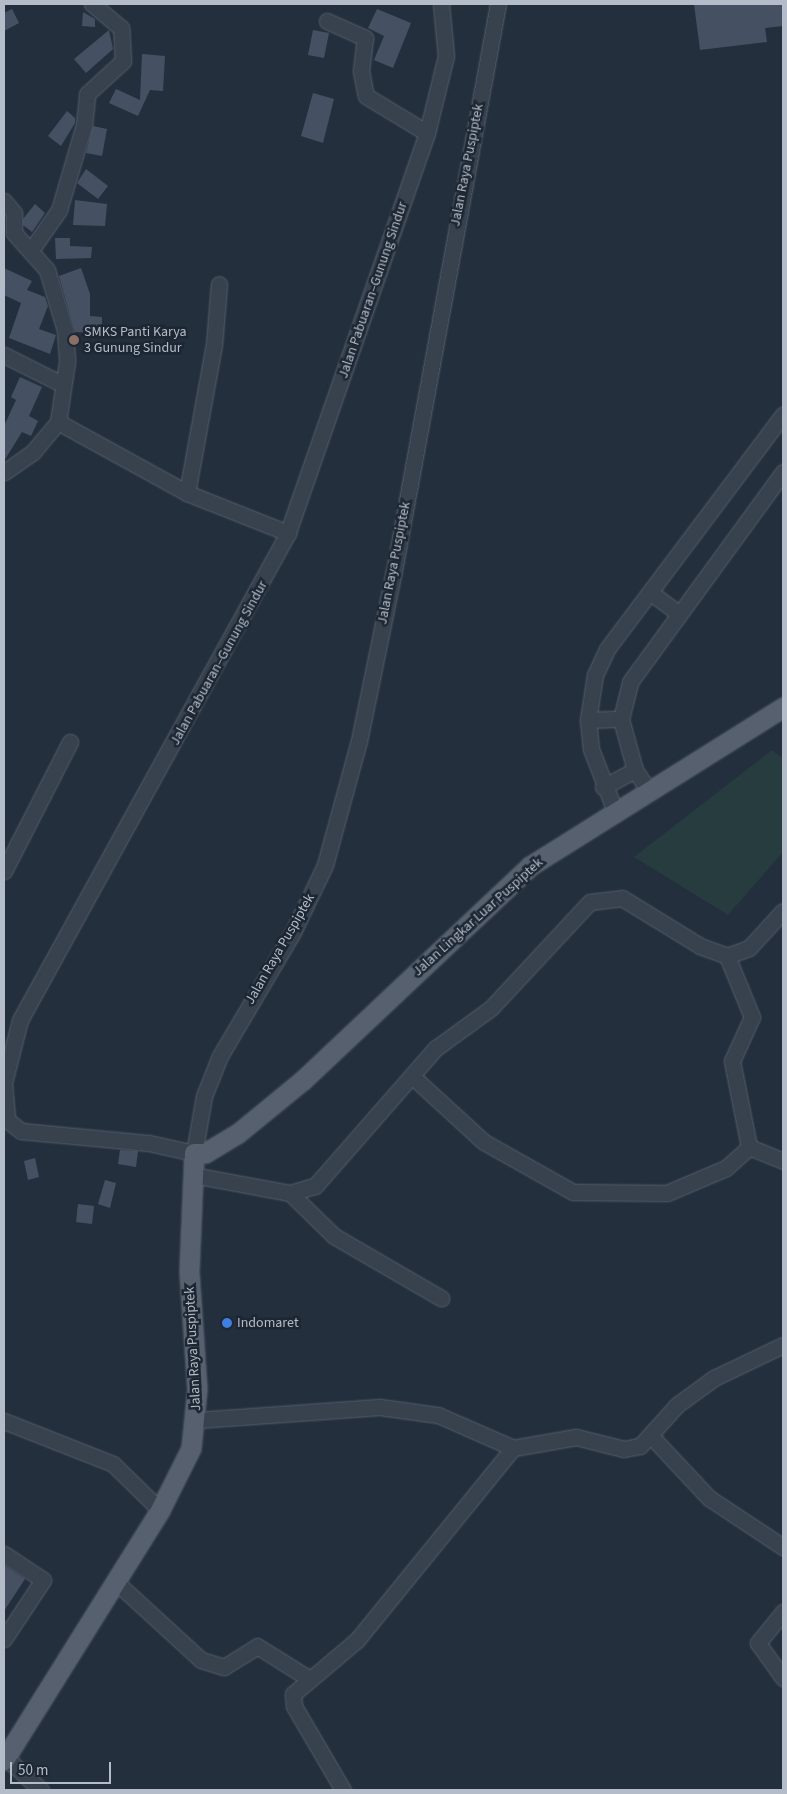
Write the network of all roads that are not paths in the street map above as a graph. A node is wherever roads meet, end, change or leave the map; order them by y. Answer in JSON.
{"nodes":[{"id":1,"x":92,"y":4,"type":"edge"},
{"id":2,"x":441,"y":4,"type":"edge"},
{"id":3,"x":498,"y":4,"type":"edge"},
{"id":4,"x":327,"y":21,"type":"dead end"},
{"id":5,"x":427,"y":133,"type":"junction"},
{"id":6,"x":4,"y":201,"type":"edge"},
{"id":7,"x":31,"y":250,"type":"junction"},
{"id":8,"x":219,"y":284,"type":"dead end"},
{"id":9,"x":4,"y":355,"type":"edge"},
{"id":10,"x":62,"y":384,"type":"junction"},
{"id":11,"x":783,"y":415,"type":"edge"},
{"id":12,"x":58,"y":422,"type":"junction"},
{"id":13,"x":4,"y":472,"type":"edge"},
{"id":14,"x":783,"y":472,"type":"edge"},
{"id":15,"x":187,"y":493,"type":"junction"},
{"id":16,"x":288,"y":532,"type":"junction"},
{"id":17,"x":650,"y":592,"type":"junction"},
{"id":18,"x":678,"y":613,"type":"junction"},
{"id":19,"x":783,"y":707,"type":"edge"},
{"id":20,"x":621,"y":719,"type":"junction"},
{"id":21,"x":588,"y":720,"type":"junction"},
{"id":22,"x":70,"y":742,"type":"dead end"},
{"id":23,"x":635,"y":770,"type":"junction"},
{"id":24,"x":603,"y":787,"type":"junction"},
{"id":25,"x":648,"y":791,"type":"junction"},
{"id":26,"x":616,"y":811,"type":"junction"},
{"id":27,"x":4,"y":871,"type":"edge"},
{"id":28,"x":783,"y":911,"type":"edge"},
{"id":29,"x":727,"y":956,"type":"junction"},
{"id":30,"x":5,"y":1066,"type":"edge"},
{"id":31,"x":413,"y":1077,"type":"junction"},
{"id":32,"x":749,"y":1146,"type":"junction"},
{"id":33,"x":194,"y":1153,"type":"junction"},
{"id":34,"x":783,"y":1161,"type":"edge"},
{"id":35,"x":193,"y":1175,"type":"junction"},
{"id":36,"x":290,"y":1193,"type":"junction"},
{"id":37,"x":441,"y":1298,"type":"dead end"},
{"id":38,"x":783,"y":1345,"type":"edge"},
{"id":39,"x":197,"y":1420,"type":"junction"},
{"id":40,"x":4,"y":1421,"type":"edge"},
{"id":41,"x":651,"y":1436,"type":"junction"},
{"id":42,"x":513,"y":1448,"type":"junction"},
{"id":43,"x":160,"y":1510,"type":"junction"},
{"id":44,"x":783,"y":1547,"type":"edge"},
{"id":45,"x":4,"y":1554,"type":"edge"},
{"id":46,"x":116,"y":1582,"type":"junction"},
{"id":47,"x":783,"y":1612,"type":"edge"},
{"id":48,"x":4,"y":1639,"type":"edge"},
{"id":49,"x":308,"y":1678,"type":"junction"},
{"id":50,"x":783,"y":1678,"type":"edge"},
{"id":51,"x":5,"y":1758,"type":"edge"},
{"id":52,"x":41,"y":1790,"type":"edge"},
{"id":53,"x":343,"y":1790,"type":"edge"}],
"edges":[{"from":1,"to":7,"type":"street"},
{"from":2,"to":5,"type":"street","name":"Jalan Pabuaran–Gunung Sindur"},
{"from":3,"to":33,"type":"street","name":"Jalan Raya Puspiptek"},
{"from":4,"to":5,"type":"street"},
{"from":5,"to":16,"type":"street","name":"Jalan Pabuaran–Gunung Sindur"},
{"from":6,"to":7,"type":"street"},
{"from":7,"to":10,"type":"street"},
{"from":8,"to":15,"type":"street"},
{"from":9,"to":10,"type":"street"},
{"from":10,"to":12,"type":"street"},
{"from":11,"to":17,"type":"street"},
{"from":12,"to":13,"type":"street"},
{"from":12,"to":15,"type":"street"},
{"from":14,"to":18,"type":"street"},
{"from":15,"to":16,"type":"street"},
{"from":16,"to":30,"type":"street","name":"Jalan Pabuaran–Gunung Sindur"},
{"from":17,"to":18,"type":"street"},
{"from":17,"to":21,"type":"street"},
{"from":18,"to":20,"type":"street"},
{"from":19,"to":25,"type":"main road","name":"Jalan Lingkar Luar Puspiptek"},
{"from":20,"to":21,"type":"street"},
{"from":20,"to":23,"type":"street"},
{"from":21,"to":24,"type":"street"},
{"from":22,"to":27,"type":"street"},
{"from":23,"to":24,"type":"street"},
{"from":23,"to":25,"type":"street"},
{"from":24,"to":26,"type":"street"},
{"from":25,"to":26,"type":"main road","name":"Jalan Lingkar Luar Puspiptek"},
{"from":26,"to":33,"type":"main road","name":"Jalan Lingkar Luar Puspiptek"},
{"from":28,"to":29,"type":"street"},
{"from":29,"to":31,"type":"street"},
{"from":29,"to":32,"type":"street"},
{"from":30,"to":33,"type":"street","name":"Jalan Pabuaran–Gunung Sindur"},
{"from":31,"to":32,"type":"street"},
{"from":31,"to":36,"type":"street"},
{"from":32,"to":34,"type":"street"},
{"from":33,"to":35,"type":"main road","name":"Jalan Raya Puspiptek"},
{"from":35,"to":36,"type":"street"},
{"from":35,"to":39,"type":"main road","name":"Jalan Raya Puspiptek"},
{"from":36,"to":37,"type":"street"},
{"from":38,"to":41,"type":"street"},
{"from":39,"to":42,"type":"street"},
{"from":39,"to":43,"type":"main road","name":"Jalan Raya Puspiptek"},
{"from":40,"to":43,"type":"street"},
{"from":41,"to":42,"type":"street"},
{"from":41,"to":44,"type":"street"},
{"from":42,"to":49,"type":"street"},
{"from":43,"to":46,"type":"main road","name":"Jalan Raya Puspiptek"},
{"from":45,"to":48,"type":"street"},
{"from":46,"to":49,"type":"street"},
{"from":46,"to":51,"type":"main road","name":"Jalan Raya Puspiptek"},
{"from":47,"to":50,"type":"street"},
{"from":49,"to":53,"type":"street"},
{"from":51,"to":52,"type":"street"}]}
